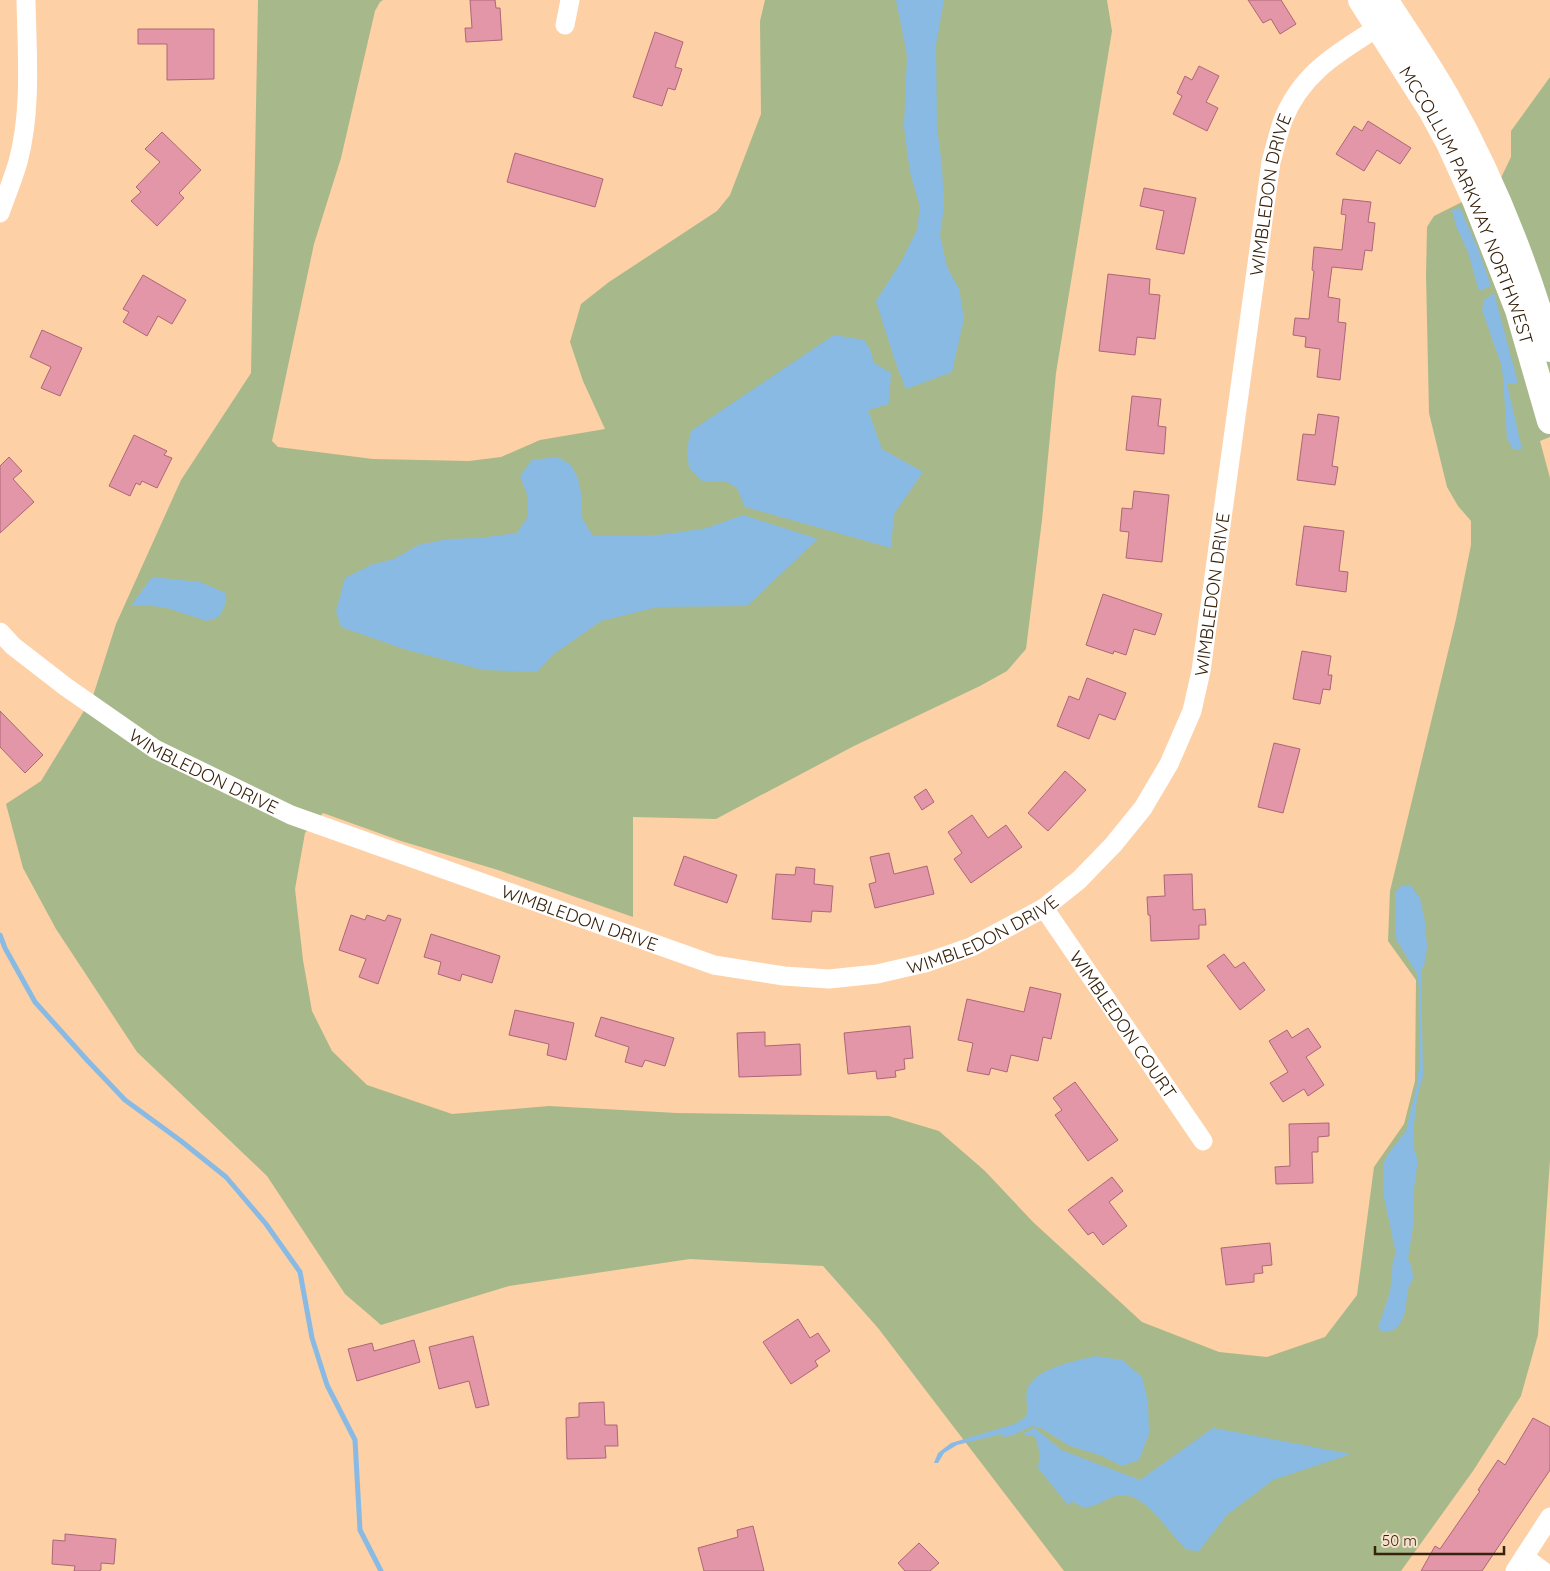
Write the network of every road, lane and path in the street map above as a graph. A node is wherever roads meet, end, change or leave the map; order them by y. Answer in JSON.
{"nodes":[{"id":1,"x":26,"y":0,"type":"edge"},
{"id":2,"x":570,"y":0,"type":"edge"},
{"id":3,"x":1361,"y":0,"type":"edge"},
{"id":4,"x":1386,"y":14,"type":"edge"},
{"id":5,"x":565,"y":25,"type":"dead end"},
{"id":6,"x":0,"y":213,"type":"edge"},
{"id":7,"x":1550,"y":349,"type":"edge"},
{"id":8,"x":1550,"y":421,"type":"edge"},
{"id":9,"x":0,"y":632,"type":"edge"},
{"id":10,"x":1044,"y":908,"type":"junction"},
{"id":11,"x":1203,"y":1141,"type":"dead end"},
{"id":12,"x":1550,"y":1517,"type":"edge"},
{"id":13,"x":1520,"y":1564,"type":"edge"},
{"id":14,"x":1543,"y":1571,"type":"edge"}],
"edges":[{"from":1,"to":6,"type":"street"},
{"from":2,"to":5,"type":"street"},
{"from":3,"to":4,"type":"street","name":"MCCOLLUM PARKWAY NORTHWEST"},
{"from":4,"to":7,"type":"street","name":"MCCOLLUM PARKWAY NORTHWEST"},
{"from":4,"to":8,"type":"street","name":"MCCOLLUM PARKWAY NORTHWEST"},
{"from":4,"to":10,"type":"street","name":"WIMBLEDON DRIVE"},
{"from":9,"to":10,"type":"street","name":"WIMBLEDON DRIVE"},
{"from":10,"to":11,"type":"street","name":"WIMBLEDON COURT"},
{"from":12,"to":13,"type":"street"},
{"from":13,"to":14,"type":"street"}]}
